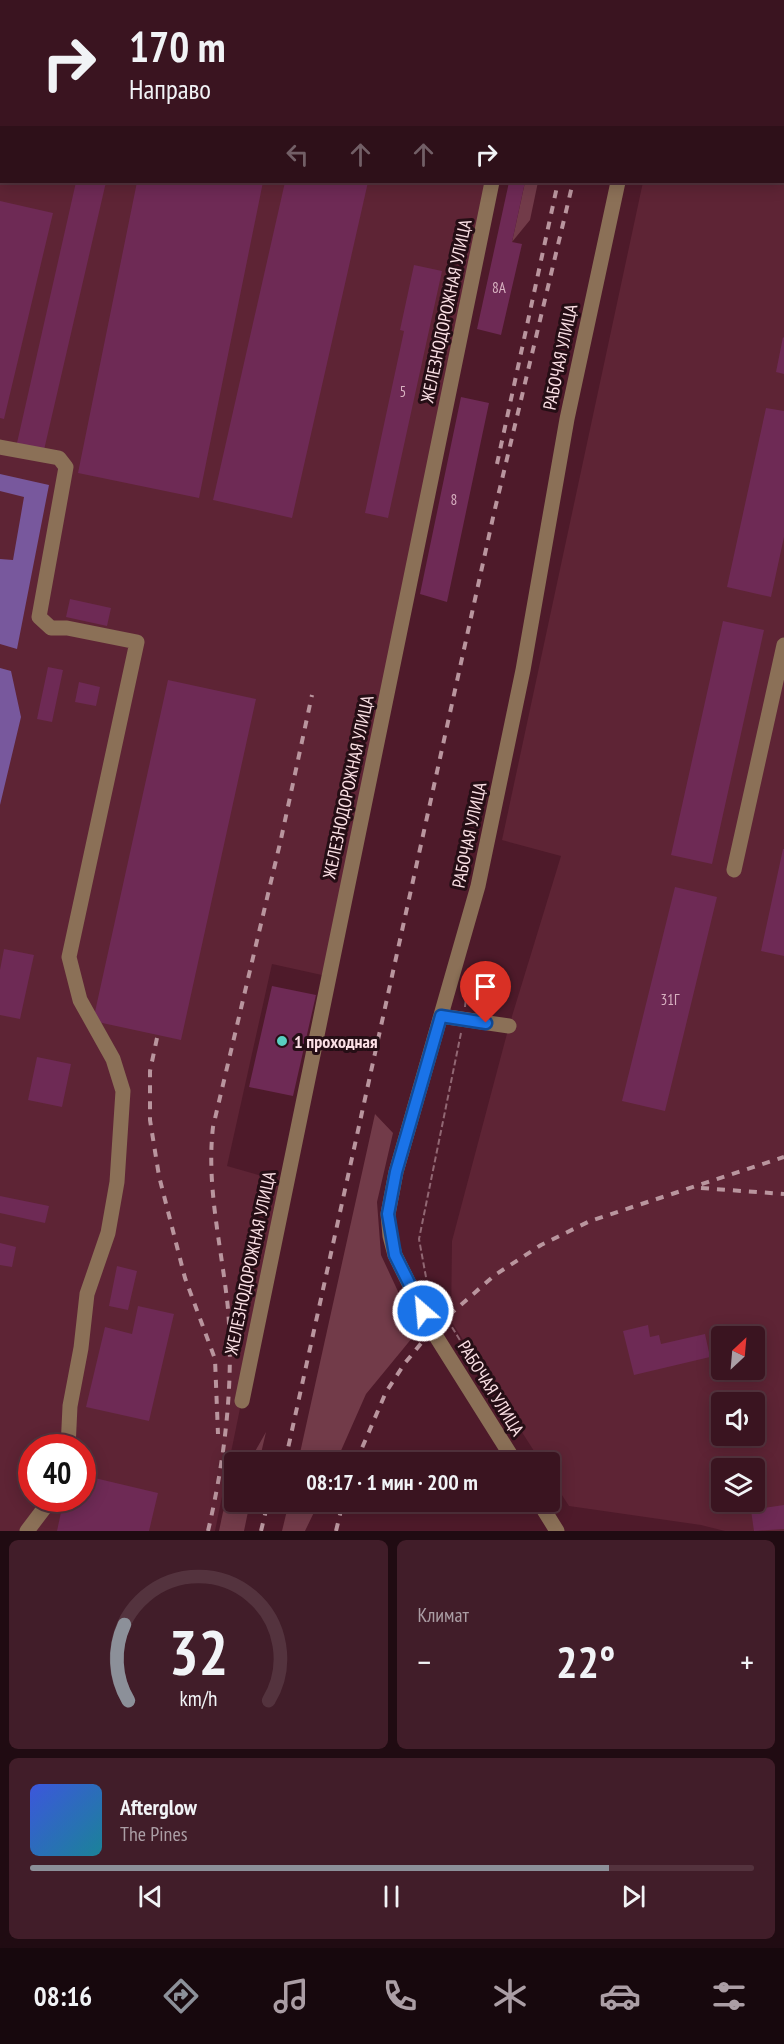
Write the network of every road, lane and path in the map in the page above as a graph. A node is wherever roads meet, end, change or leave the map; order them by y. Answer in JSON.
{"nodes":[{"id":1,"x":492,"y":183,"type":"edge"},
{"id":2,"x":618,"y":183,"type":"edge"},
{"id":3,"x":0,"y":447,"type":"edge"},
{"id":4,"x":784,"y":645,"type":"edge"},
{"id":5,"x":734,"y":870,"type":"dead end"},
{"id":6,"x":470,"y":964,"type":"dead end"},
{"id":7,"x":441,"y":1016,"type":"junction"},
{"id":8,"x":463,"y":1019,"type":"junction"},
{"id":9,"x":509,"y":1026,"type":"dead end"},
{"id":10,"x":477,"y":1368,"type":"dead end"},
{"id":11,"x":242,"y":1401,"type":"dead end"},
{"id":12,"x":69,"y":1434,"type":"edge"},
{"id":13,"x":509,"y":1452,"type":"edge"},
{"id":14,"x":41,"y":1512,"type":"edge"},
{"id":15,"x":545,"y":1512,"type":"edge"},
{"id":16,"x":27,"y":1531,"type":"edge"},
{"id":17,"x":557,"y":1531,"type":"edge"}],
"edges":[{"from":1,"to":11,"type":"street","name":"ЖЕЛЕЗНОДОРОЖНАЯ УЛИЦА"},
{"from":2,"to":7,"type":"street","name":"РАБОЧАЯ УЛИЦА"},
{"from":3,"to":12,"type":"street"},
{"from":4,"to":5,"type":"street"},
{"from":6,"to":8,"type":"path"},
{"from":7,"to":8,"type":"street"},
{"from":7,"to":13,"type":"street","name":"РАБОЧАЯ УЛИЦА"},
{"from":8,"to":9,"type":"street"},
{"from":8,"to":10,"type":"path"},
{"from":14,"to":16,"type":"street"},
{"from":15,"to":17,"type":"street"}]}
